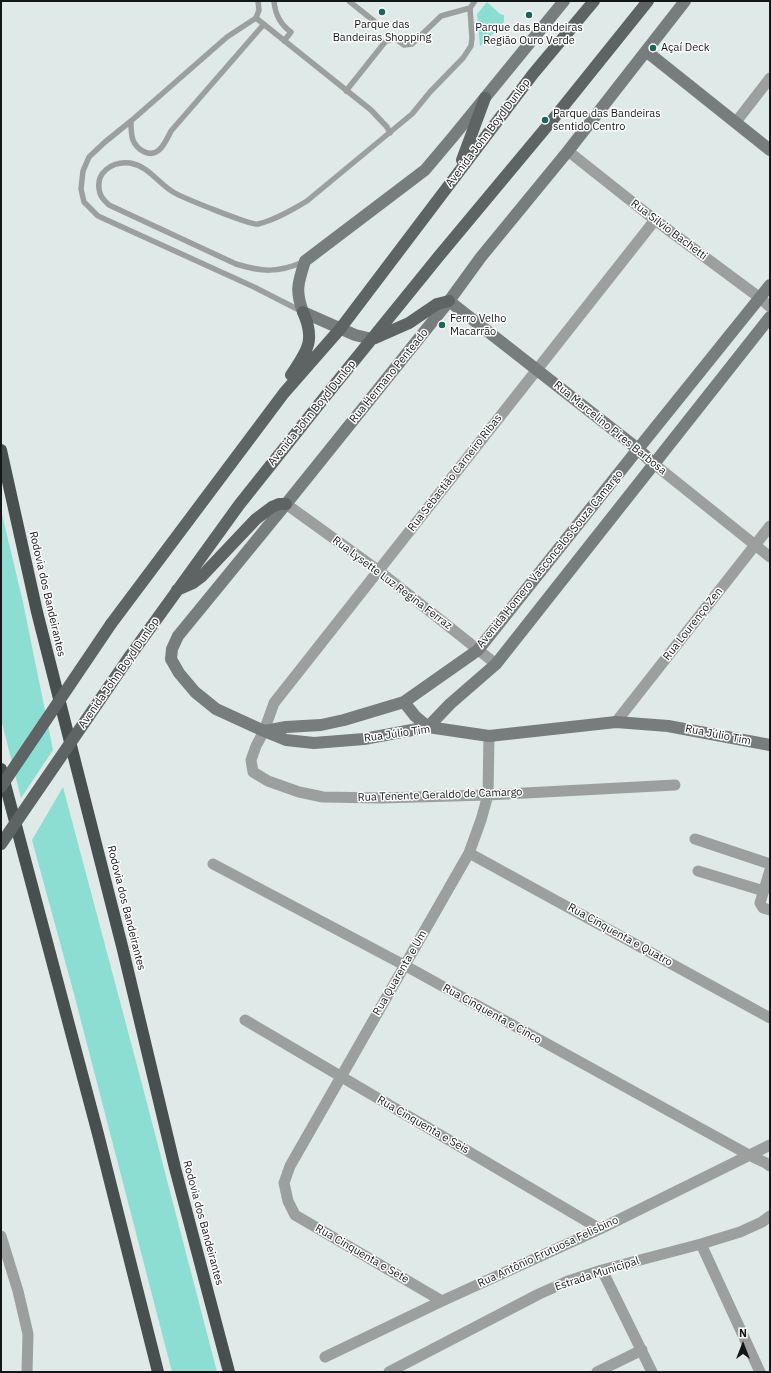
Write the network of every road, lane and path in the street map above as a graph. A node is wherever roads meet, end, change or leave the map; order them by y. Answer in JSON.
{"nodes":[{"id":1,"x":258,"y":1,"type":"edge"},
{"id":2,"x":274,"y":1,"type":"edge"},
{"id":3,"x":349,"y":1,"type":"edge"},
{"id":4,"x":475,"y":1,"type":"edge"},
{"id":5,"x":564,"y":1,"type":"edge"},
{"id":6,"x":594,"y":1,"type":"edge"},
{"id":7,"x":648,"y":1,"type":"edge"},
{"id":8,"x":685,"y":1,"type":"edge"},
{"id":9,"x":470,"y":8,"type":"junction"},
{"id":10,"x":256,"y":18,"type":"junction"},
{"id":11,"x":374,"y":21,"type":"dead end"},
{"id":12,"x":264,"y":24,"type":"junction"},
{"id":13,"x":284,"y":41,"type":"junction"},
{"id":14,"x":646,"y":51,"type":"junction"},
{"id":15,"x":770,"y":78,"type":"edge"},
{"id":16,"x":346,"y":91,"type":"junction"},
{"id":17,"x":485,"y":98,"type":"junction"},
{"id":18,"x":131,"y":121,"type":"junction"},
{"id":19,"x":736,"y":122,"type":"junction"},
{"id":20,"x":390,"y":133,"type":"junction"},
{"id":21,"x":770,"y":150,"type":"edge"},
{"id":22,"x":568,"y":151,"type":"junction"},
{"id":23,"x":458,"y":173,"type":"junction"},
{"id":24,"x":655,"y":220,"type":"junction"},
{"id":25,"x":306,"y":261,"type":"junction"},
{"id":26,"x":770,"y":285,"type":"edge"},
{"id":27,"x":760,"y":298,"type":"junction"},
{"id":28,"x":449,"y":301,"type":"junction"},
{"id":29,"x":770,"y":307,"type":"edge"},
{"id":30,"x":303,"y":312,"type":"junction"},
{"id":31,"x":770,"y":317,"type":"edge"},
{"id":32,"x":340,"y":329,"type":"junction"},
{"id":33,"x":372,"y":339,"type":"junction"},
{"id":34,"x":536,"y":369,"type":"junction"},
{"id":35,"x":284,"y":393,"type":"junction"},
{"id":36,"x":638,"y":449,"type":"junction"},
{"id":37,"x":1,"y":450,"type":"edge"},
{"id":38,"x":654,"y":464,"type":"junction"},
{"id":39,"x":286,"y":504,"type":"junction"},
{"id":40,"x":770,"y":526,"type":"edge"},
{"id":41,"x":755,"y":545,"type":"junction"},
{"id":42,"x":770,"y":557,"type":"edge"},
{"id":43,"x":379,"y":571,"type":"junction"},
{"id":44,"x":176,"y":591,"type":"junction"},
{"id":45,"x":478,"y":650,"type":"junction"},
{"id":46,"x":171,"y":659,"type":"joint"},
{"id":47,"x":496,"y":664,"type":"junction"},
{"id":48,"x":404,"y":702,"type":"junction"},
{"id":49,"x":616,"y":722,"type":"junction"},
{"id":50,"x":428,"y":727,"type":"junction"},
{"id":51,"x":264,"y":731,"type":"junction"},
{"id":52,"x":488,"y":736,"type":"junction"},
{"id":53,"x":770,"y":745,"type":"edge"},
{"id":54,"x":1,"y":769,"type":"edge"},
{"id":55,"x":675,"y":785,"type":"dead end"},
{"id":56,"x":1,"y":787,"type":"edge"},
{"id":57,"x":488,"y":794,"type":"junction"},
{"id":58,"x":695,"y":840,"type":"dead end"},
{"id":59,"x":1,"y":844,"type":"edge"},
{"id":60,"x":469,"y":853,"type":"junction"},
{"id":61,"x":213,"y":864,"type":"dead end"},
{"id":62,"x":770,"y":864,"type":"edge"},
{"id":63,"x":770,"y":870,"type":"edge"},
{"id":64,"x":698,"y":871,"type":"dead end"},
{"id":65,"x":764,"y":891,"type":"junction"},
{"id":66,"x":770,"y":910,"type":"edge"},
{"id":67,"x":404,"y":965,"type":"junction"},
{"id":68,"x":770,"y":1018,"type":"edge"},
{"id":69,"x":246,"y":1020,"type":"dead end"},
{"id":70,"x":340,"y":1077,"type":"junction"},
{"id":71,"x":770,"y":1145,"type":"edge"},
{"id":72,"x":749,"y":1155,"type":"junction"},
{"id":73,"x":770,"y":1166,"type":"edge"},
{"id":74,"x":288,"y":1201,"type":"joint"},
{"id":75,"x":770,"y":1216,"type":"edge"},
{"id":76,"x":600,"y":1229,"type":"junction"},
{"id":77,"x":1,"y":1236,"type":"edge"},
{"id":78,"x":701,"y":1244,"type":"junction"},
{"id":79,"x":602,"y":1270,"type":"junction"},
{"id":80,"x":442,"y":1301,"type":"junction"},
{"id":81,"x":642,"y":1350,"type":"junction"},
{"id":82,"x":325,"y":1357,"type":"dead end"},
{"id":83,"x":27,"y":1372,"type":"edge"},
{"id":84,"x":158,"y":1372,"type":"edge"},
{"id":85,"x":229,"y":1372,"type":"edge"},
{"id":86,"x":390,"y":1372,"type":"edge"},
{"id":87,"x":597,"y":1372,"type":"edge"},
{"id":88,"x":652,"y":1372,"type":"edge"},
{"id":89,"x":760,"y":1372,"type":"edge"}],
"edges":[{"from":1,"to":10,"type":"lane"},
{"from":2,"to":13,"type":"lane"},
{"from":3,"to":11,"type":"lane"},
{"from":4,"to":9,"type":"lane"},
{"from":5,"to":17,"type":"main road"},
{"from":6,"to":23,"type":"main road","name":"Avenida John Boyd Dunlop"},
{"from":7,"to":33,"type":"main road","name":"Avenida John Boyd Dunlop"},
{"from":8,"to":14,"type":"main road","name":"Rua Hermano Penteado"},
{"from":9,"to":16,"type":"lane"},
{"from":9,"to":20,"type":"lane"},
{"from":10,"to":12,"type":"lane"},
{"from":10,"to":18,"type":"lane"},
{"from":12,"to":13,"type":"lane"},
{"from":12,"to":18,"type":"lane"},
{"from":13,"to":16,"type":"lane"},
{"from":14,"to":19,"type":"main road"},
{"from":14,"to":22,"type":"main road","name":"Rua Hermano Penteado"},
{"from":15,"to":19,"type":"street"},
{"from":16,"to":20,"type":"lane"},
{"from":17,"to":23,"type":"main road"},
{"from":17,"to":25,"type":"main road"},
{"from":18,"to":30,"type":"lane"},
{"from":19,"to":21,"type":"main road"},
{"from":20,"to":25,"type":"lane"},
{"from":22,"to":24,"type":"street","name":"Rua Silvio Bachetti"},
{"from":22,"to":28,"type":"main road","name":"Rua Hermano Penteado"},
{"from":23,"to":32,"type":"main road","name":"Avenida John Boyd Dunlop"},
{"from":24,"to":27,"type":"street","name":"Rua Silvio Bachetti"},
{"from":24,"to":34,"type":"street","name":"Rua Sebastião Carneiro Ribas"},
{"from":25,"to":30,"type":"main road"},
{"from":26,"to":27,"type":"main road","name":"Avenida Homero Vasconcelos Souza Camargo"},
{"from":27,"to":29,"type":"street","name":"Rua Silvio Bachetti"},
{"from":27,"to":36,"type":"main road","name":"Avenida Homero Vasconcelos Souza Camargo"},
{"from":28,"to":33,"type":"main road"},
{"from":28,"to":34,"type":"main road","name":"Rua Marcelino Pires Barbosa"},
{"from":28,"to":39,"type":"main road","name":"Rua Hermano Penteado"},
{"from":30,"to":32,"type":"main road"},
{"from":30,"to":35,"type":"main road"},
{"from":31,"to":38,"type":"main road","name":"Avenida Homero Vasconcelos Souza Camargo"},
{"from":32,"to":33,"type":"main road"},
{"from":32,"to":35,"type":"main road","name":"Avenida John Boyd Dunlop"},
{"from":33,"to":44,"type":"main road","name":"Avenida John Boyd Dunlop"},
{"from":34,"to":36,"type":"main road","name":"Rua Marcelino Pires Barbosa"},
{"from":34,"to":43,"type":"street","name":"Rua Sebastião Carneiro Ribas"},
{"from":35,"to":56,"type":"main road","name":"Avenida John Boyd Dunlop","bridge":true},
{"from":36,"to":38,"type":"main road","name":"Rua Marcelino Pires Barbosa"},
{"from":36,"to":45,"type":"main road","name":"Avenida Homero Vasconcelos Souza Camargo"},
{"from":37,"to":85,"type":"highway","name":"Rodovia dos Bandeirantes"},
{"from":38,"to":41,"type":"street","name":"Rua Marcelino Pires Barbosa"},
{"from":38,"to":47,"type":"main road","name":"Avenida Homero Vasconcelos Souza Camargo"},
{"from":39,"to":43,"type":"street","name":"Rua Lysette Luz Regina Ferraz"},
{"from":39,"to":44,"type":"main road"},
{"from":39,"to":46,"type":"main road","name":"Rua Hermano Penteado"},
{"from":40,"to":41,"type":"street","name":"Rua Lourenço Zen"},
{"from":41,"to":42,"type":"street","name":"Rua Marcelino Pires Barbosa"},
{"from":41,"to":49,"type":"street","name":"Rua Lourenço Zen"},
{"from":43,"to":45,"type":"street","name":"Rua Lysette Luz Regina Ferraz"},
{"from":43,"to":51,"type":"street","name":"Rua Sebastião Carneiro Ribas"},
{"from":44,"to":59,"type":"main road","name":"Avenida John Boyd Dunlop","bridge":true},
{"from":45,"to":47,"type":"street","name":"Rua Lysette Luz Regina Ferraz"},
{"from":45,"to":48,"type":"main road","name":"Avenida Homero Vasconcelos Souza Camargo"},
{"from":46,"to":51,"type":"main road","name":"Rua Júlio Tim"},
{"from":47,"to":50,"type":"main road","name":"Avenida Homero Vasconcelos Souza Camargo"},
{"from":48,"to":50,"type":"main road"},
{"from":48,"to":51,"type":"main road","name":"Avenida Homero Vasconcelos Souza Camargo"},
{"from":49,"to":52,"type":"main road","name":"Rua Júlio Tim"},
{"from":49,"to":53,"type":"main road","name":"Rua Júlio Tim"},
{"from":50,"to":51,"type":"main road","name":"Rua Júlio Tim"},
{"from":50,"to":52,"type":"main road","name":"Rua Júlio Tim"},
{"from":51,"to":57,"type":"street","name":"Rua Tenente Geraldo de Camargo"},
{"from":52,"to":57,"type":"street","name":"Rua Quarenta e Um"},
{"from":54,"to":84,"type":"highway"},
{"from":55,"to":57,"type":"street","name":"Rua Tenente Geraldo de Camargo"},
{"from":57,"to":60,"type":"street","name":"Rua Quarenta e Um"},
{"from":58,"to":62,"type":"street"},
{"from":60,"to":67,"type":"street","name":"Rua Quarenta e Um"},
{"from":60,"to":68,"type":"street","name":"Rua Cinquenta e Quatro"},
{"from":61,"to":67,"type":"street","name":"Rua Cinquenta e Cinco"},
{"from":63,"to":65,"type":"street"},
{"from":64,"to":65,"type":"street"},
{"from":65,"to":66,"type":"street"},
{"from":67,"to":70,"type":"street","name":"Rua Quarenta e Um"},
{"from":67,"to":72,"type":"street","name":"Rua Cinquenta e Cinco"},
{"from":69,"to":70,"type":"street","name":"Rua Cinquenta e Seis"},
{"from":70,"to":74,"type":"street","name":"Rua Quarenta e Um"},
{"from":70,"to":76,"type":"street","name":"Rua Cinquenta e Seis"},
{"from":71,"to":72,"type":"street","name":"Rua Antônio Frutuosa Felisbino"},
{"from":72,"to":73,"type":"street","name":"Rua Cinquenta e Cinco"},
{"from":72,"to":76,"type":"street","name":"Rua Antônio Frutuosa Felisbino"},
{"from":74,"to":80,"type":"street","name":"Rua Cinquenta e Sete"},
{"from":75,"to":78,"type":"street","name":"Estrada Municipal"},
{"from":76,"to":80,"type":"street","name":"Rua Antônio Frutuosa Felisbino"},
{"from":77,"to":83,"type":"street"},
{"from":78,"to":79,"type":"street","name":"Estrada Municipal"},
{"from":78,"to":89,"type":"street"},
{"from":79,"to":81,"type":"street"},
{"from":79,"to":86,"type":"street","name":"Estrada Municipal"},
{"from":80,"to":82,"type":"street","name":"Rua Antônio Frutuosa Felisbino"},
{"from":81,"to":87,"type":"street"},
{"from":81,"to":88,"type":"street"}]}
